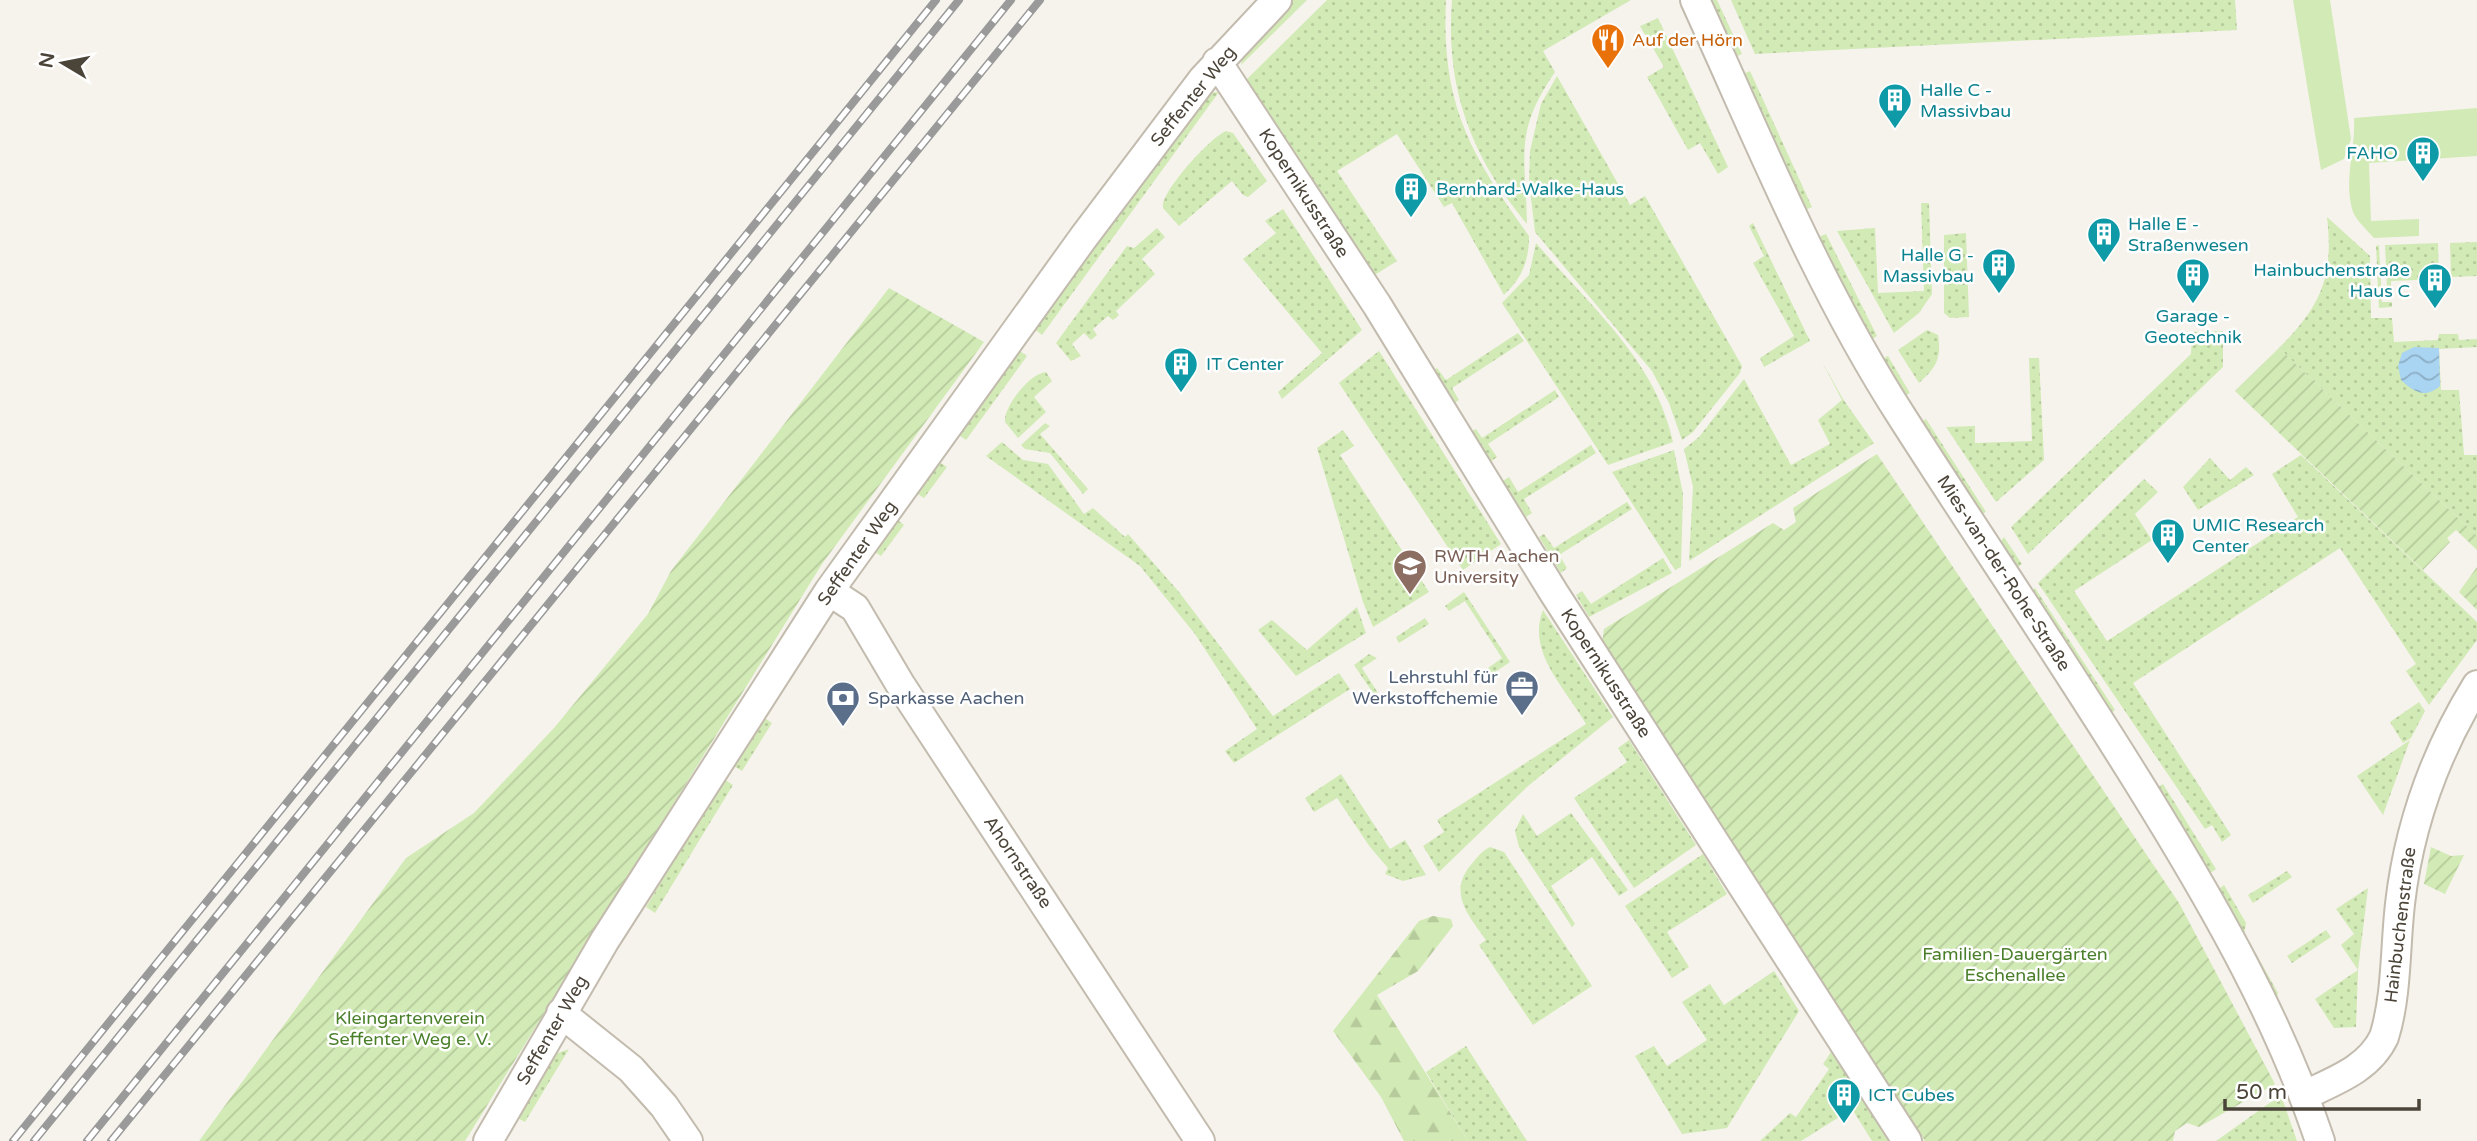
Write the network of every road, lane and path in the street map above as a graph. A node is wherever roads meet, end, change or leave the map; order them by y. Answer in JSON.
{"nodes":[{"id":1,"x":1277,"y":0,"type":"edge"},
{"id":2,"x":1695,"y":0,"type":"edge"},
{"id":3,"x":1217,"y":62,"type":"junction"},
{"id":4,"x":829,"y":591,"type":"junction"},
{"id":5,"x":2477,"y":685,"type":"edge"},
{"id":6,"x":561,"y":1013,"type":"junction"},
{"id":7,"x":2305,"y":1095,"type":"junction"},
{"id":8,"x":488,"y":1141,"type":"edge"},
{"id":9,"x":688,"y":1141,"type":"edge"},
{"id":10,"x":1200,"y":1141,"type":"edge"},
{"id":11,"x":1907,"y":1141,"type":"edge"},
{"id":12,"x":2320,"y":1141,"type":"edge"}],
"edges":[{"from":1,"to":3,"type":"street","name":"Seffenter Weg"},
{"from":2,"to":7,"type":"street","name":"Mies-van-der-Rohe-Straße"},
{"from":3,"to":4,"type":"street","name":"Seffenter Weg"},
{"from":3,"to":11,"type":"street","name":"Kopernikusstraße"},
{"from":4,"to":6,"type":"street","name":"Seffenter Weg"},
{"from":4,"to":10,"type":"street","name":"Ahornstraße"},
{"from":5,"to":7,"type":"street","name":"Hainbuchenstraße"},
{"from":6,"to":8,"type":"street","name":"Seffenter Weg"},
{"from":6,"to":9,"type":"street"},
{"from":7,"to":12,"type":"street","name":"Mies-van-der-Rohe-Straße"}]}
